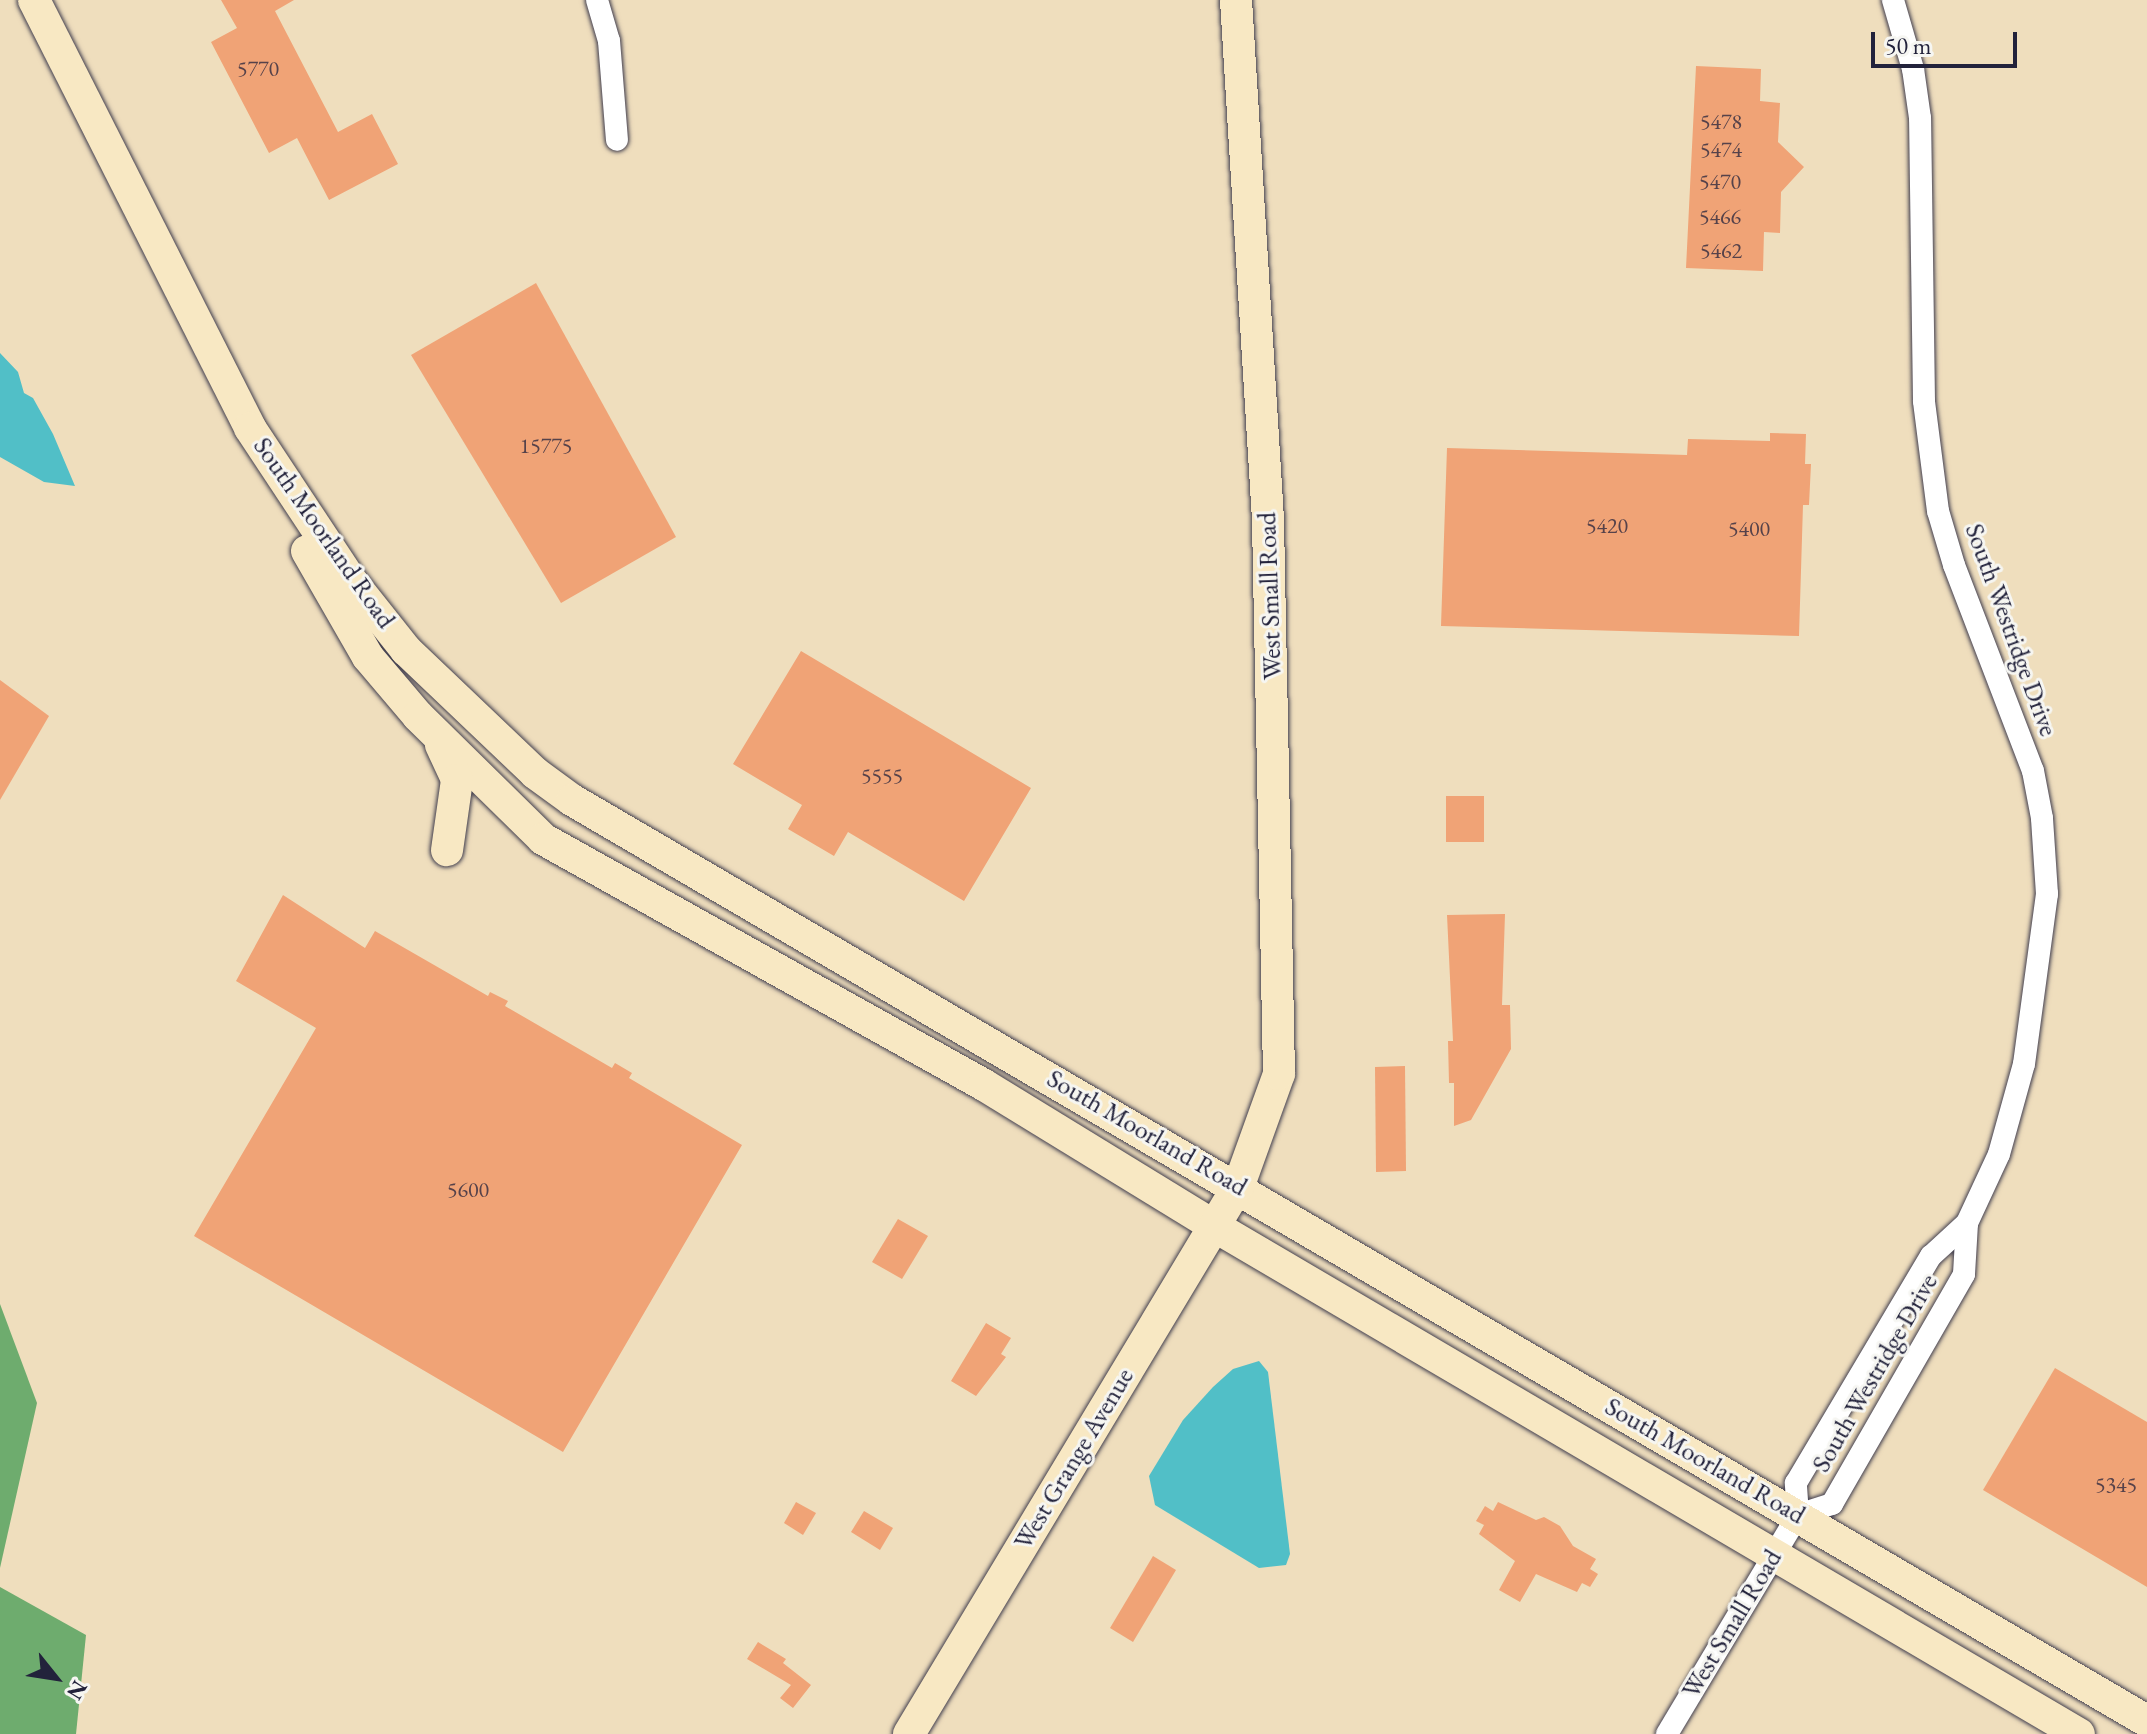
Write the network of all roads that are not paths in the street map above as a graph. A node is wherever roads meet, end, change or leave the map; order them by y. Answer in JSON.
{"nodes":[{"id":1,"x":34,"y":0,"type":"edge"},
{"id":2,"x":597,"y":0,"type":"edge"},
{"id":3,"x":1236,"y":0,"type":"edge"},
{"id":4,"x":1893,"y":0,"type":"edge"},
{"id":5,"x":617,"y":140,"type":"dead end"},
{"id":6,"x":250,"y":428,"type":"junction"},
{"id":7,"x":434,"y":731,"type":"junction"},
{"id":8,"x":447,"y":850,"type":"dead end"},
{"id":9,"x":1239,"y":1185,"type":"junction"},
{"id":10,"x":1967,"y":1223,"type":"junction"},
{"id":11,"x":1214,"y":1226,"type":"junction"},
{"id":12,"x":1798,"y":1515,"type":"junction"},
{"id":13,"x":1773,"y":1555,"type":"junction"},
{"id":14,"x":2147,"y":1721,"type":"edge"},
{"id":15,"x":909,"y":1734,"type":"edge"},
{"id":16,"x":1667,"y":1734,"type":"edge"},
{"id":17,"x":2079,"y":1734,"type":"edge"}],
"edges":[{"from":1,"to":6,"type":"main road","name":"South Moorland Road"},
{"from":2,"to":5,"type":"street"},
{"from":3,"to":9,"type":"main road","name":"West Small Road"},
{"from":4,"to":10,"type":"street","name":"South Westridge Drive"},
{"from":6,"to":7,"type":"main road","name":"South Moorland Road"},
{"from":6,"to":9,"type":"main road","name":"South Moorland Road"},
{"from":7,"to":8,"type":"main road"},
{"from":7,"to":11,"type":"main road","name":"South Moorland Road"},
{"from":9,"to":11,"type":"main road","name":"West Grange Avenue"},
{"from":9,"to":12,"type":"main road","name":"South Moorland Road"},
{"from":10,"to":12,"type":"street","name":"South Westridge Drive"},
{"from":10,"to":12,"type":"street","name":"South Westridge Drive"},
{"from":11,"to":13,"type":"main road","name":"South Moorland Road"},
{"from":11,"to":15,"type":"main road","name":"West Grange Avenue"},
{"from":12,"to":13,"type":"street","name":"West Small Road"},
{"from":12,"to":14,"type":"main road","name":"South Moorland Road"},
{"from":13,"to":16,"type":"street","name":"West Small Road"},
{"from":13,"to":17,"type":"main road","name":"South Moorland Road"}]}
